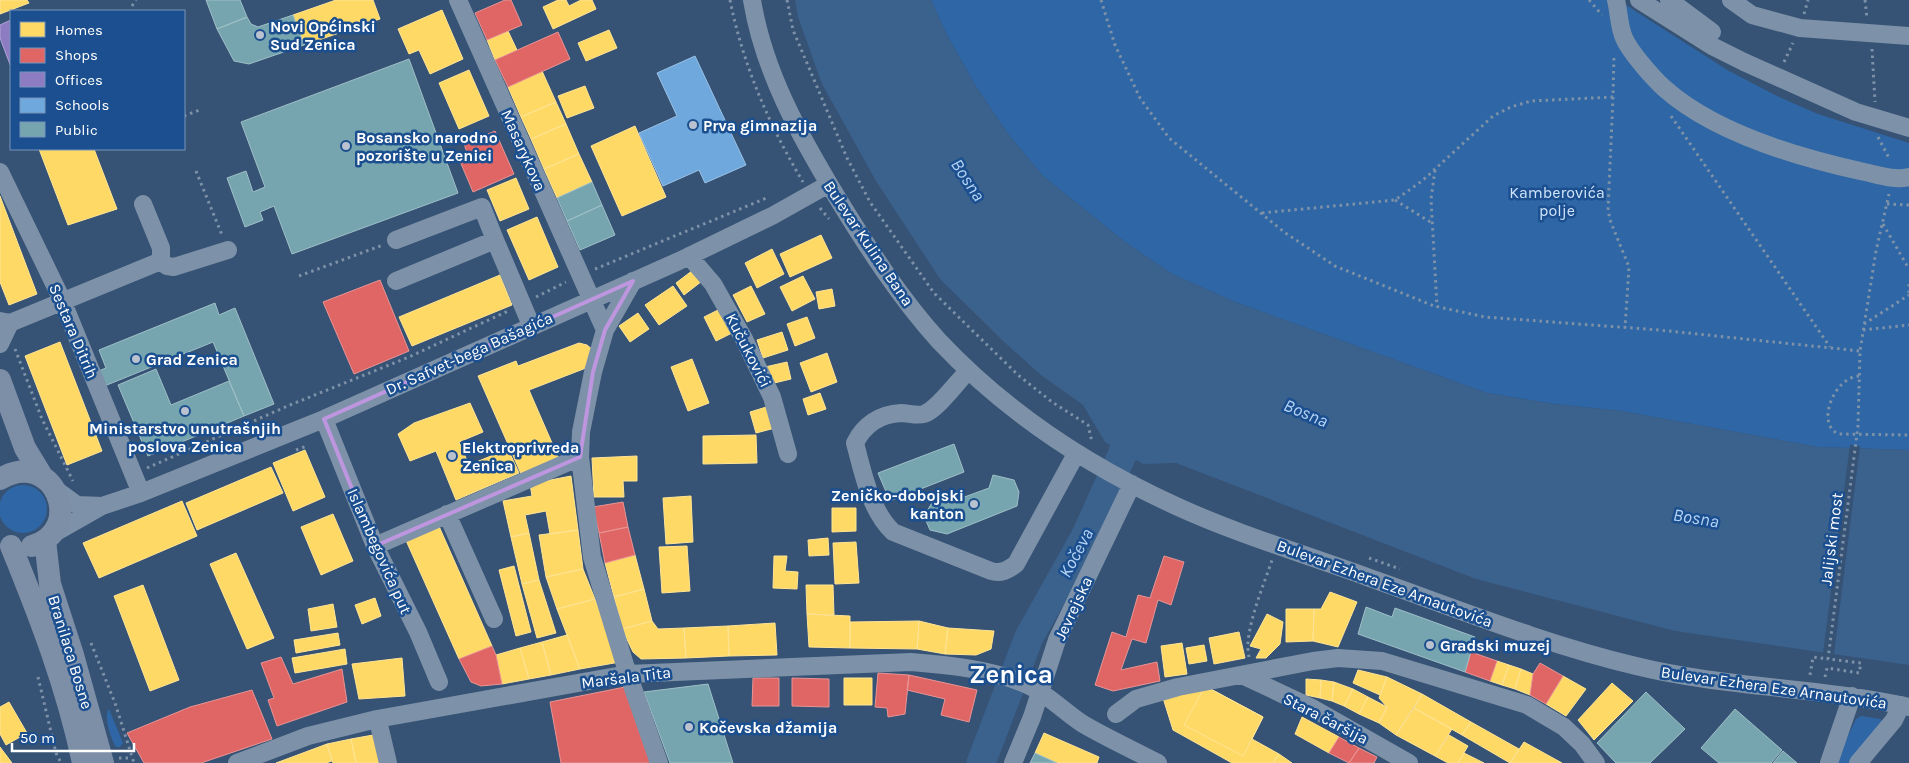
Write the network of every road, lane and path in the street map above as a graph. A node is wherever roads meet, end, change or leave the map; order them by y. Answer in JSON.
{"nodes":[{"id":1,"x":136,"y":0,"type":"edge"},
{"id":2,"x":458,"y":0,"type":"edge"},
{"id":3,"x":752,"y":0,"type":"edge"},
{"id":4,"x":787,"y":0,"type":"edge"},
{"id":5,"x":1100,"y":0,"type":"edge"},
{"id":6,"x":1616,"y":0,"type":"edge"},
{"id":7,"x":1640,"y":0,"type":"edge"},
{"id":8,"x":1669,"y":0,"type":"edge"},
{"id":9,"x":1731,"y":0,"type":"edge"},
{"id":10,"x":132,"y":6,"type":"dead end"},
{"id":11,"x":1909,"y":36,"type":"edge"},
{"id":12,"x":1614,"y":52,"type":"dead end"},
{"id":13,"x":1874,"y":60,"type":"dead end"},
{"id":14,"x":1790,"y":83,"type":"junction"},
{"id":15,"x":1613,"y":97,"type":"junction"},
{"id":16,"x":202,"y":109,"type":"dead end"},
{"id":17,"x":1670,"y":114,"type":"dead end"},
{"id":18,"x":185,"y":116,"type":"edge"},
{"id":19,"x":1876,"y":119,"type":"junction"},
{"id":20,"x":1909,"y":128,"type":"edge"},
{"id":21,"x":1880,"y":139,"type":"dead end"},
{"id":22,"x":1436,"y":169,"type":"junction"},
{"id":23,"x":196,"y":171,"type":"dead end"},
{"id":24,"x":0,"y":172,"type":"edge"},
{"id":25,"x":1901,"y":178,"type":"edge"},
{"id":26,"x":802,"y":181,"type":"dead end"},
{"id":27,"x":829,"y":184,"type":"junction"},
{"id":28,"x":794,"y":185,"type":"dead end"},
{"id":29,"x":774,"y":195,"type":"dead end"},
{"id":30,"x":1395,"y":200,"type":"junction"},
{"id":31,"x":143,"y":204,"type":"dead end"},
{"id":32,"x":1887,"y":204,"type":"junction"},
{"id":33,"x":1909,"y":204,"type":"edge"},
{"id":34,"x":1261,"y":213,"type":"junction"},
{"id":35,"x":1432,"y":223,"type":"junction"},
{"id":36,"x":1883,"y":224,"type":"junction"},
{"id":37,"x":396,"y":240,"type":"dead end"},
{"id":38,"x":495,"y":240,"type":"junction"},
{"id":39,"x":372,"y":249,"type":"dead end"},
{"id":40,"x":228,"y":250,"type":"joint"},
{"id":41,"x":689,"y":256,"type":"junction"},
{"id":42,"x":161,"y":261,"type":"junction"},
{"id":43,"x":1909,"y":269,"type":"edge"},
{"id":44,"x":299,"y":276,"type":"dead end"},
{"id":45,"x":580,"y":276,"type":"junction"},
{"id":46,"x":396,"y":281,"type":"dead end"},
{"id":47,"x":633,"y":281,"type":"junction"},
{"id":48,"x":1909,"y":284,"type":"edge"},
{"id":49,"x":1909,"y":294,"type":"edge"},
{"id":50,"x":62,"y":300,"type":"junction"},
{"id":51,"x":590,"y":300,"type":"junction"},
{"id":52,"x":522,"y":304,"type":"junction"},
{"id":53,"x":1437,"y":306,"type":"junction"},
{"id":54,"x":5,"y":322,"type":"edge"},
{"id":55,"x":1864,"y":324,"type":"junction"},
{"id":56,"x":530,"y":325,"type":"junction"},
{"id":57,"x":1909,"y":325,"type":"edge"},
{"id":58,"x":1625,"y":328,"type":"junction"},
{"id":59,"x":605,"y":330,"type":"junction"},
{"id":60,"x":1864,"y":330,"type":"junction"},
{"id":61,"x":0,"y":344,"type":"edge"},
{"id":62,"x":1831,"y":348,"type":"junction"},
{"id":63,"x":1860,"y":351,"type":"junction"},
{"id":64,"x":968,"y":370,"type":"junction"},
{"id":65,"x":1859,"y":376,"type":"junction"},
{"id":66,"x":0,"y":380,"type":"edge"},
{"id":67,"x":324,"y":419,"type":"junction"},
{"id":68,"x":1909,"y":435,"type":"edge"},
{"id":69,"x":307,"y":446,"type":"dead end"},
{"id":70,"x":1083,"y":451,"type":"junction"},
{"id":71,"x":292,"y":452,"type":"dead end"},
{"id":72,"x":788,"y":454,"type":"dead end"},
{"id":73,"x":580,"y":456,"type":"junction"},
{"id":74,"x":133,"y":474,"type":"junction"},
{"id":75,"x":0,"y":479,"type":"edge"},
{"id":76,"x":1132,"y":484,"type":"junction"},
{"id":77,"x":58,"y":485,"type":"junction"},
{"id":78,"x":141,"y":493,"type":"junction"},
{"id":79,"x":102,"y":506,"type":"junction"},
{"id":80,"x":447,"y":514,"type":"junction"},
{"id":81,"x":48,"y":538,"type":"junction"},
{"id":82,"x":6,"y":542,"type":"edge"},
{"id":83,"x":375,"y":546,"type":"junction"},
{"id":84,"x":1364,"y":557,"type":"dead end"},
{"id":85,"x":1272,"y":560,"type":"dead end"},
{"id":86,"x":1401,"y":570,"type":"dead end"},
{"id":87,"x":494,"y":619,"type":"dead end"},
{"id":88,"x":87,"y":635,"type":"dead end"},
{"id":89,"x":1828,"y":657,"type":"junction"},
{"id":90,"x":37,"y":674,"type":"dead end"},
{"id":91,"x":1247,"y":674,"type":"junction"},
{"id":92,"x":1800,"y":674,"type":"dead end"},
{"id":93,"x":1810,"y":675,"type":"junction"},
{"id":94,"x":1825,"y":677,"type":"junction"},
{"id":95,"x":1833,"y":678,"type":"dead end"},
{"id":96,"x":630,"y":679,"type":"junction"},
{"id":97,"x":439,"y":682,"type":"dead end"},
{"id":98,"x":1041,"y":692,"type":"junction"},
{"id":99,"x":1852,"y":696,"type":"junction"},
{"id":100,"x":1905,"y":706,"type":"edge"},
{"id":101,"x":1116,"y":714,"type":"dead end"},
{"id":102,"x":380,"y":729,"type":"dead end"},
{"id":103,"x":61,"y":763,"type":"edge"},
{"id":104,"x":83,"y":763,"type":"edge"},
{"id":105,"x":103,"y":763,"type":"edge"},
{"id":106,"x":134,"y":763,"type":"edge"},
{"id":107,"x":236,"y":763,"type":"edge"},
{"id":108,"x":388,"y":763,"type":"edge"},
{"id":109,"x":659,"y":763,"type":"edge"},
{"id":110,"x":1012,"y":763,"type":"edge"},
{"id":111,"x":1158,"y":763,"type":"edge"},
{"id":112,"x":1409,"y":763,"type":"edge"},
{"id":113,"x":1596,"y":763,"type":"edge"},
{"id":114,"x":1829,"y":763,"type":"edge"},
{"id":115,"x":1858,"y":763,"type":"edge"}],
"edges":[{"from":1,"to":10,"type":"path"},
{"from":2,"to":45,"type":"street","name":"Masarykova"},
{"from":3,"to":27,"type":"street","name":"Bulevar Kulina Bana"},
{"from":4,"to":70,"type":"path"},
{"from":5,"to":34,"type":"path"},
{"from":6,"to":25,"type":"street"},
{"from":7,"to":14,"type":"street"},
{"from":8,"to":14,"type":"street"},
{"from":9,"to":11,"type":"street"},
{"from":12,"to":15,"type":"path"},
{"from":13,"to":19,"type":"path"},
{"from":14,"to":19,"type":"street"},
{"from":15,"to":22,"type":"path"},
{"from":15,"to":58,"type":"path"},
{"from":16,"to":18,"type":"path"},
{"from":17,"to":62,"type":"path"},
{"from":19,"to":20,"type":"street"},
{"from":21,"to":25,"type":"path"},
{"from":22,"to":30,"type":"path"},
{"from":22,"to":35,"type":"path"},
{"from":23,"to":40,"type":"path"},
{"from":24,"to":50,"type":"street","name":"Sestara Ditrih"},
{"from":25,"to":32,"type":"path","name":"Jalijski most"},
{"from":26,"to":28,"type":"path"},
{"from":27,"to":41,"type":"street","name":"Dr. Safvet-bega Bašagića"},
{"from":27,"to":64,"type":"street","name":"Bulevar Kulina Bana"},
{"from":29,"to":45,"type":"path"},
{"from":30,"to":34,"type":"path"},
{"from":30,"to":35,"type":"path"},
{"from":31,"to":42,"type":"street"},
{"from":32,"to":33,"type":"path"},
{"from":32,"to":36,"type":"path","name":"Jalijski most"},
{"from":34,"to":53,"type":"path"},
{"from":35,"to":53,"type":"path"},
{"from":36,"to":43,"type":"path"},
{"from":36,"to":55,"type":"path","name":"Jalijski most"},
{"from":37,"to":38,"type":"street"},
{"from":38,"to":46,"type":"street"},
{"from":38,"to":52,"type":"street"},
{"from":39,"to":44,"type":"path"},
{"from":40,"to":42,"type":"street"},
{"from":41,"to":47,"type":"street","name":"Dr. Safvet-bega Bašagića"},
{"from":41,"to":72,"type":"street","name":"Kučukovići"},
{"from":42,"to":50,"type":"street"},
{"from":45,"to":51,"type":"street","name":"Masarykova"},
{"from":45,"to":52,"type":"path"},
{"from":47,"to":51,"type":"street","name":"Dr. Safvet-bega Bašagića"},
{"from":47,"to":59,"type":"street"},
{"from":48,"to":49,"type":"path"},
{"from":49,"to":55,"type":"path"},
{"from":50,"to":54,"type":"street"},
{"from":50,"to":74,"type":"street","name":"Sestara Ditrih"},
{"from":51,"to":56,"type":"street","name":"Dr. Safvet-bega Bašagića"},
{"from":51,"to":59,"type":"street","name":"Masarykova"},
{"from":52,"to":56,"type":"street"},
{"from":52,"to":74,"type":"path"},
{"from":53,"to":58,"type":"path"},
{"from":54,"to":61,"type":"street"},
{"from":54,"to":77,"type":"path"},
{"from":55,"to":60,"type":"path","name":"Jalijski most"},
{"from":56,"to":67,"type":"street","name":"Dr. Safvet-bega Bašagića"},
{"from":57,"to":60,"type":"path"},
{"from":58,"to":62,"type":"path"},
{"from":59,"to":73,"type":"street"},
{"from":60,"to":63,"type":"path","name":"Jalijski most"},
{"from":62,"to":63,"type":"path"},
{"from":63,"to":65,"type":"path","name":"Jalijski most"},
{"from":64,"to":70,"type":"street","name":"Bulevar Kulina Bana"},
{"from":64,"to":70,"type":"street"},
{"from":65,"to":68,"type":"path"},
{"from":65,"to":89,"type":"path","name":"Jalijski most"},
{"from":66,"to":77,"type":"main road"},
{"from":67,"to":78,"type":"street","name":"Dr. Safvet-bega Bašagića"},
{"from":67,"to":83,"type":"street","name":"Islambegovića put"},
{"from":69,"to":71,"type":"path"},
{"from":70,"to":76,"type":"street","name":"Bulevar Kulina Bana"},
{"from":73,"to":80,"type":"street"},
{"from":73,"to":96,"type":"street"},
{"from":74,"to":78,"type":"street","name":"Sestara Ditrih"},
{"from":75,"to":77,"type":"main road"},
{"from":76,"to":98,"type":"street","name":"Jevrejska"},
{"from":76,"to":99,"type":"street","name":"Bulevar Ezhera Eze Arnautovića"},
{"from":77,"to":79,"type":"street","name":"Dr. Safvet-bega Bašagića"},
{"from":77,"to":81,"type":"main road"},
{"from":78,"to":79,"type":"street","name":"Dr. Safvet-bega Bašagića"},
{"from":79,"to":81,"type":"street","name":"Dr. Safvet-bega Bašagića"},
{"from":80,"to":83,"type":"street"},
{"from":80,"to":87,"type":"street"},
{"from":81,"to":82,"type":"main road"},
{"from":81,"to":105,"type":"main road","name":"Branilaca Bosne"},
{"from":82,"to":104,"type":"main road","name":"Branilaca Bosne"},
{"from":83,"to":97,"type":"street","name":"Islambegovića put"},
{"from":84,"to":86,"type":"path"},
{"from":85,"to":91,"type":"path"},
{"from":88,"to":106,"type":"path"},
{"from":89,"to":93,"type":"path"},
{"from":89,"to":94,"type":"path"},
{"from":90,"to":103,"type":"path"},
{"from":91,"to":101,"type":"street"},
{"from":91,"to":112,"type":"street","name":"Stara čaršija"},
{"from":91,"to":113,"type":"street"},
{"from":92,"to":93,"type":"path"},
{"from":93,"to":94,"type":"path"},
{"from":94,"to":95,"type":"path"},
{"from":96,"to":98,"type":"street","name":"Maršala Tita"},
{"from":96,"to":107,"type":"street","name":"Maršala Tita"},
{"from":96,"to":109,"type":"street"},
{"from":98,"to":110,"type":"street","name":"Jevrejska"},
{"from":98,"to":111,"type":"street","name":"Maršala Tita"},
{"from":99,"to":100,"type":"street","name":"Bulevar Ezhera Eze Arnautovića"},
{"from":99,"to":114,"type":"street"},
{"from":100,"to":115,"type":"street"},
{"from":102,"to":108,"type":"street"}]}
